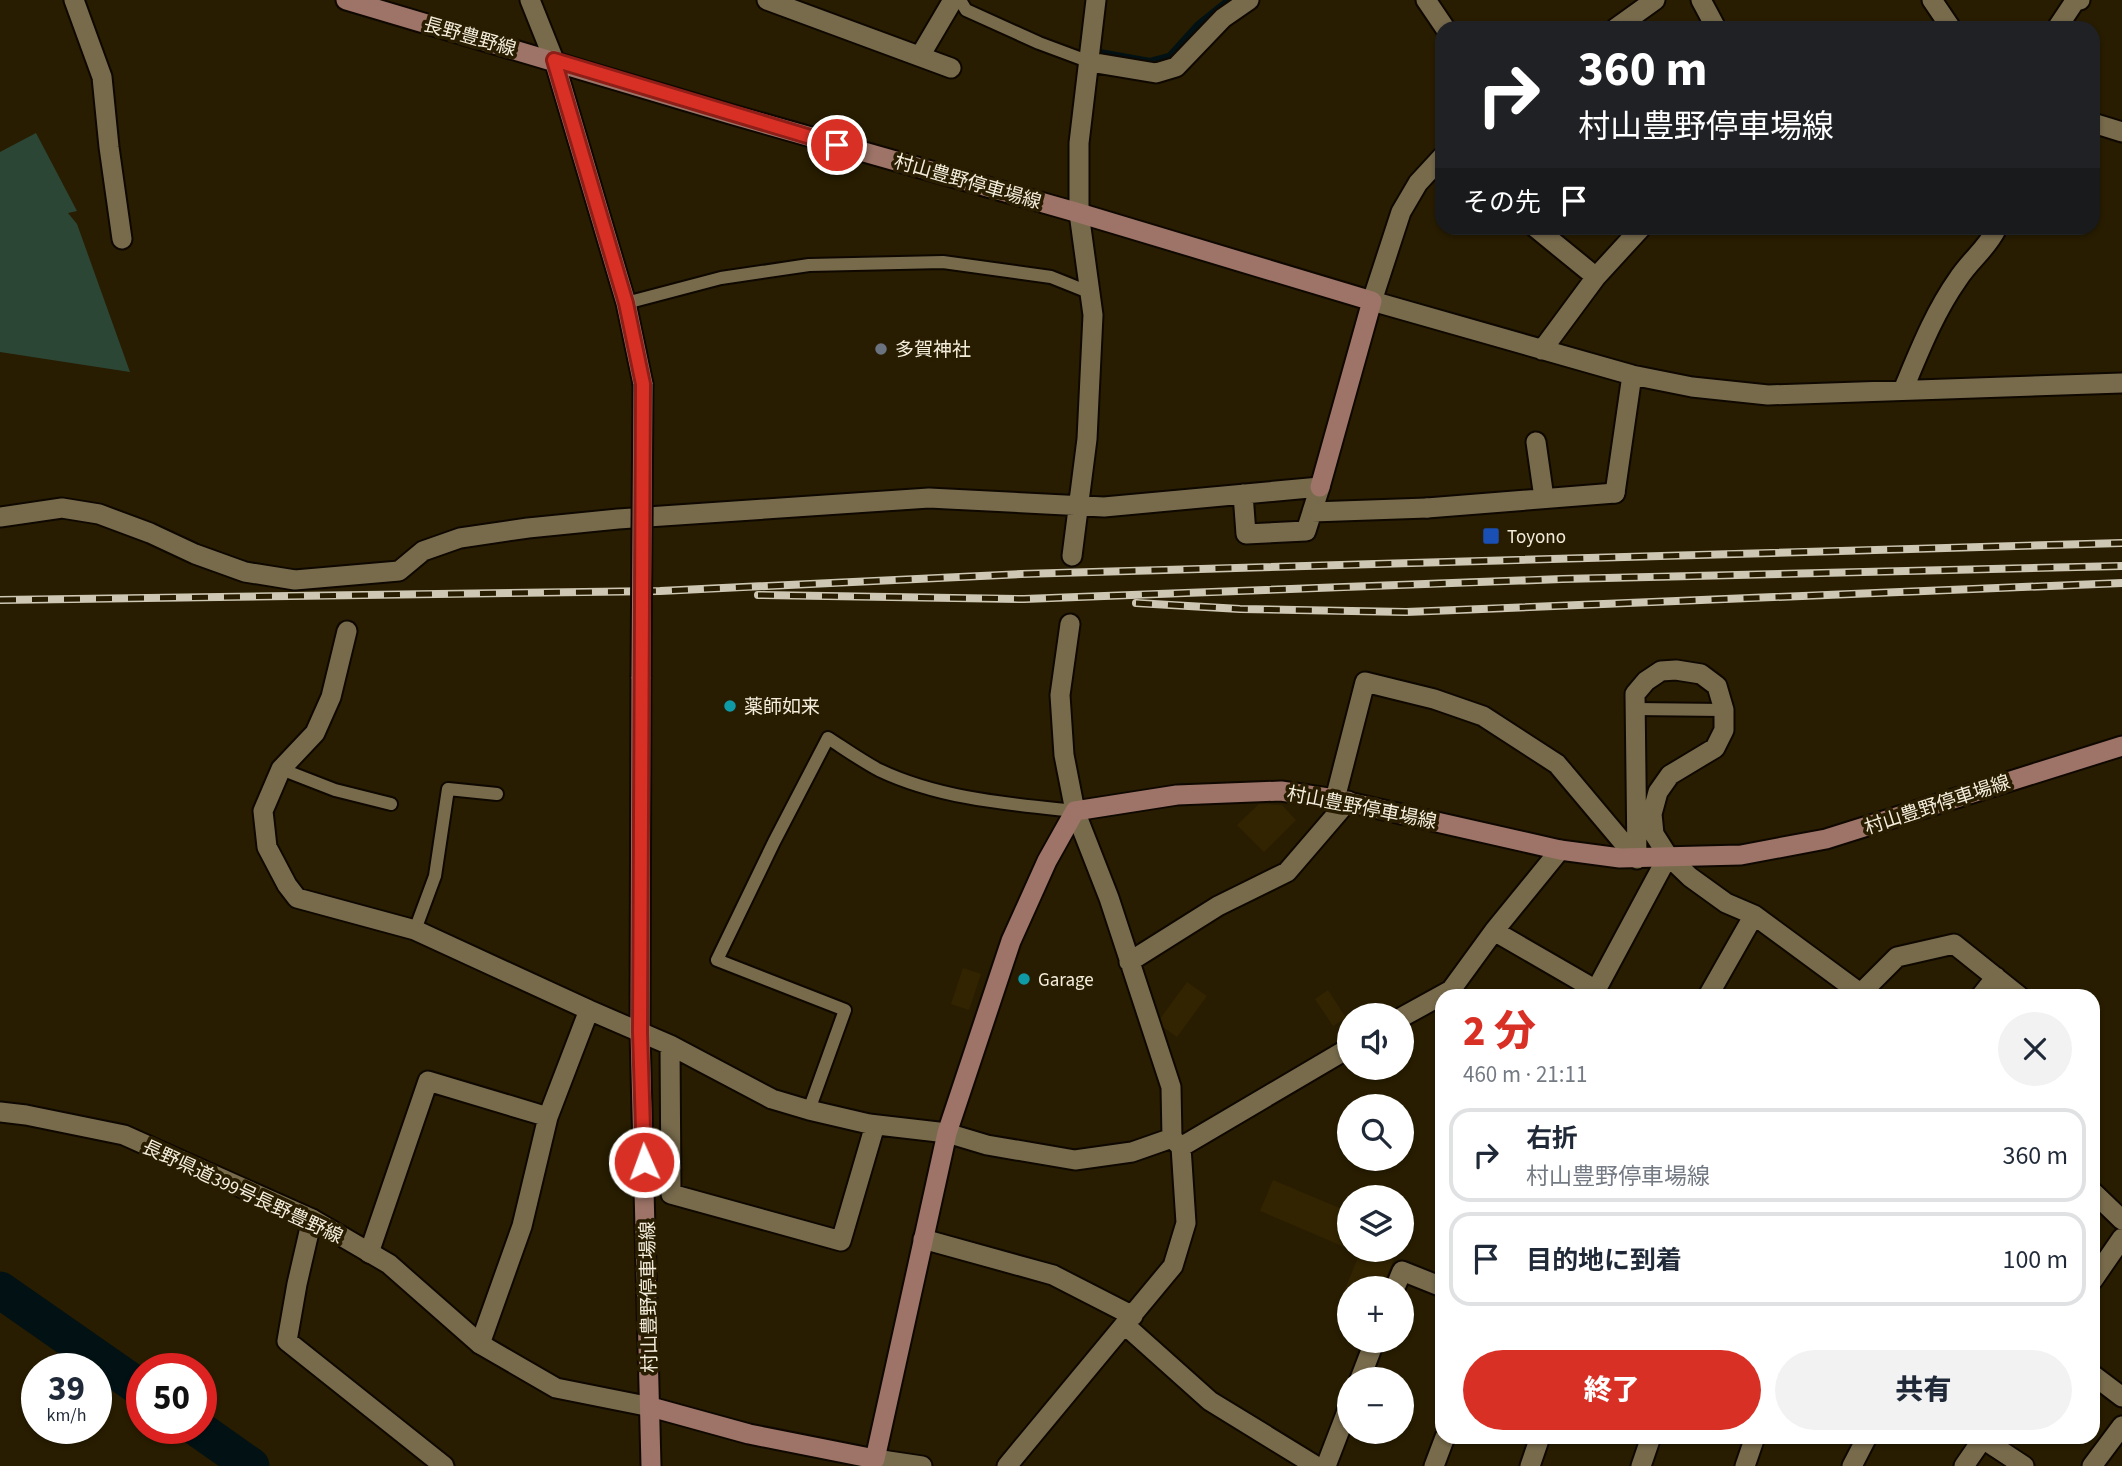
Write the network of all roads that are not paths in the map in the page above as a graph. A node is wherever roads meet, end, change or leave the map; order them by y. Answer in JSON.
{"nodes":[{"id":1,"x":74,"y":0,"type":"edge"},
{"id":2,"x":346,"y":0,"type":"edge"},
{"id":3,"x":530,"y":0,"type":"edge"},
{"id":4,"x":767,"y":0,"type":"edge"},
{"id":5,"x":953,"y":0,"type":"edge"},
{"id":6,"x":960,"y":0,"type":"edge"},
{"id":7,"x":1096,"y":0,"type":"edge"},
{"id":8,"x":1249,"y":0,"type":"edge"},
{"id":9,"x":1426,"y":0,"type":"edge"},
{"id":10,"x":1655,"y":0,"type":"edge"},
{"id":11,"x":1701,"y":0,"type":"edge"},
{"id":12,"x":1932,"y":0,"type":"edge"},
{"id":13,"x":2080,"y":0,"type":"edge"},
{"id":14,"x":1440,"y":21,"type":"edge"},
{"id":15,"x":1626,"y":21,"type":"edge"},
{"id":16,"x":1712,"y":21,"type":"edge"},
{"id":17,"x":1946,"y":21,"type":"edge"},
{"id":18,"x":2062,"y":21,"type":"edge"},
{"id":19,"x":920,"y":56,"type":"junction"},
{"id":20,"x":554,"y":60,"type":"junction"},
{"id":21,"x":1090,"y":62,"type":"junction"},
{"id":22,"x":951,"y":68,"type":"dead end"},
{"id":23,"x":2100,"y":125,"type":"edge"},
{"id":24,"x":2122,"y":132,"type":"edge"},
{"id":25,"x":1435,"y":164,"type":"edge"},
{"id":26,"x":1079,"y":213,"type":"junction"},
{"id":27,"x":1544,"y":235,"type":"edge"},
{"id":28,"x":1635,"y":235,"type":"edge"},
{"id":29,"x":1993,"y":235,"type":"edge"},
{"id":30,"x":122,"y":239,"type":"dead end"},
{"id":31,"x":1596,"y":277,"type":"junction"},
{"id":32,"x":1091,"y":293,"type":"junction"},
{"id":33,"x":1372,"y":301,"type":"junction"},
{"id":34,"x":626,"y":303,"type":"junction"},
{"id":35,"x":1542,"y":350,"type":"junction"},
{"id":36,"x":1632,"y":375,"type":"junction"},
{"id":37,"x":2122,"y":383,"type":"edge"},
{"id":38,"x":1903,"y":390,"type":"junction"},
{"id":39,"x":1536,"y":442,"type":"dead end"},
{"id":40,"x":1320,"y":487,"type":"junction"},
{"id":41,"x":1243,"y":494,"type":"junction"},
{"id":42,"x":1544,"y":498,"type":"junction"},
{"id":43,"x":1080,"y":508,"type":"junction"},
{"id":44,"x":1312,"y":512,"type":"junction"},
{"id":45,"x":0,"y":517,"type":"edge"},
{"id":46,"x":1072,"y":556,"type":"dead end"},
{"id":47,"x":1070,"y":624,"type":"dead end"},
{"id":48,"x":347,"y":631,"type":"dead end"},
{"id":49,"x":1634,"y":709,"type":"junction"},
{"id":50,"x":1724,"y":710,"type":"junction"},
{"id":51,"x":2122,"y":746,"type":"edge"},
{"id":52,"x":281,"y":769,"type":"junction"},
{"id":53,"x":497,"y":794,"type":"dead end"},
{"id":54,"x":1341,"y":800,"type":"junction"},
{"id":55,"x":391,"y":804,"type":"dead end"},
{"id":56,"x":1075,"y":811,"type":"junction"},
{"id":57,"x":1560,"y":850,"type":"junction"},
{"id":58,"x":1668,"y":856,"type":"junction"},
{"id":59,"x":1637,"y":859,"type":"junction"},
{"id":60,"x":1754,"y":915,"type":"junction"},
{"id":61,"x":415,"y":930,"type":"junction"},
{"id":62,"x":1493,"y":931,"type":"junction"},
{"id":63,"x":1129,"y":962,"type":"junction"},
{"id":64,"x":1996,"y":977,"type":"junction"},
{"id":65,"x":1452,"y":989,"type":"edge"},
{"id":66,"x":1594,"y":989,"type":"edge"},
{"id":67,"x":1597,"y":989,"type":"edge"},
{"id":68,"x":1712,"y":989,"type":"edge"},
{"id":69,"x":1855,"y":989,"type":"edge"},
{"id":70,"x":1868,"y":989,"type":"edge"},
{"id":71,"x":1987,"y":989,"type":"edge"},
{"id":72,"x":2011,"y":989,"type":"edge"},
{"id":73,"x":1435,"y":999,"type":"edge"},
{"id":74,"x":589,"y":1010,"type":"junction"},
{"id":75,"x":1414,"y":1010,"type":"edge"},
{"id":76,"x":640,"y":1032,"type":"junction"},
{"id":77,"x":670,"y":1045,"type":"junction"},
{"id":78,"x":1337,"y":1055,"type":"edge"},
{"id":79,"x":809,"y":1110,"type":"junction"},
{"id":80,"x":0,"y":1112,"type":"edge"},
{"id":81,"x":548,"y":1117,"type":"junction"},
{"id":82,"x":875,"y":1125,"type":"junction"},
{"id":83,"x":947,"y":1133,"type":"junction"},
{"id":84,"x":1176,"y":1142,"type":"junction"},
{"id":85,"x":2100,"y":1199,"type":"edge"},
{"id":86,"x":312,"y":1219,"type":"junction"},
{"id":87,"x":2122,"y":1220,"type":"edge"},
{"id":88,"x":923,"y":1238,"type":"junction"},
{"id":89,"x":2122,"y":1240,"type":"edge"},
{"id":90,"x":369,"y":1252,"type":"junction"},
{"id":91,"x":2100,"y":1270,"type":"edge"},
{"id":92,"x":1400,"y":1276,"type":"edge"},
{"id":93,"x":1435,"y":1284,"type":"edge"},
{"id":94,"x":1129,"y":1321,"type":"junction"},
{"id":95,"x":480,"y":1344,"type":"junction"},
{"id":96,"x":2100,"y":1380,"type":"edge"},
{"id":97,"x":2122,"y":1397,"type":"edge"},
{"id":98,"x":650,"y":1407,"type":"junction"},
{"id":99,"x":2122,"y":1426,"type":"edge"},
{"id":100,"x":1337,"y":1437,"type":"edge"},
{"id":101,"x":1442,"y":1444,"type":"edge"},
{"id":102,"x":1538,"y":1444,"type":"edge"},
{"id":103,"x":1649,"y":1444,"type":"edge"},
{"id":104,"x":1753,"y":1444,"type":"edge"},
{"id":105,"x":1863,"y":1444,"type":"edge"},
{"id":106,"x":1979,"y":1444,"type":"edge"},
{"id":107,"x":1992,"y":1444,"type":"edge"},
{"id":108,"x":874,"y":1463,"type":"edge"},
{"id":109,"x":444,"y":1466,"type":"edge"},
{"id":110,"x":651,"y":1466,"type":"edge"},
{"id":111,"x":922,"y":1466,"type":"edge"},
{"id":112,"x":1007,"y":1466,"type":"edge"},
{"id":113,"x":1316,"y":1466,"type":"edge"},
{"id":114,"x":1326,"y":1466,"type":"edge"},
{"id":115,"x":1434,"y":1466,"type":"edge"},
{"id":116,"x":1530,"y":1466,"type":"edge"},
{"id":117,"x":1641,"y":1466,"type":"edge"},
{"id":118,"x":1745,"y":1466,"type":"edge"},
{"id":119,"x":1852,"y":1466,"type":"edge"},
{"id":120,"x":1964,"y":1466,"type":"edge"},
{"id":121,"x":2024,"y":1466,"type":"edge"},
{"id":122,"x":2092,"y":1466,"type":"edge"}],
"edges":[{"from":1,"to":30,"type":"street"},
{"from":2,"to":20,"type":"main road","name":"長野豊野線"},
{"from":3,"to":20,"type":"street"},
{"from":4,"to":19,"type":"street"},
{"from":5,"to":19,"type":"street"},
{"from":6,"to":21,"type":"lane"},
{"from":7,"to":21,"type":"street"},
{"from":8,"to":21,"type":"street"},
{"from":9,"to":14,"type":"street"},
{"from":10,"to":15,"type":"street"},
{"from":11,"to":16,"type":"street"},
{"from":12,"to":17,"type":"street"},
{"from":13,"to":18,"type":"street"},
{"from":19,"to":22,"type":"street"},
{"from":20,"to":26,"type":"main road","name":"村山豊野停車場線"},
{"from":20,"to":34,"type":"main road","name":"村山豊野停車場線"},
{"from":21,"to":26,"type":"street"},
{"from":23,"to":24,"type":"street"},
{"from":25,"to":33,"type":"street"},
{"from":26,"to":32,"type":"street"},
{"from":26,"to":33,"type":"main road","name":"村山豊野停車場線"},
{"from":27,"to":31,"type":"street"},
{"from":28,"to":31,"type":"street"},
{"from":29,"to":38,"type":"street"},
{"from":31,"to":35,"type":"street"},
{"from":32,"to":34,"type":"lane"},
{"from":32,"to":43,"type":"street"},
{"from":33,"to":35,"type":"street"},
{"from":33,"to":40,"type":"main road"},
{"from":34,"to":76,"type":"main road","name":"村山豊野停車場線","bridge":true},
{"from":35,"to":36,"type":"street"},
{"from":36,"to":38,"type":"street"},
{"from":36,"to":42,"type":"street"},
{"from":37,"to":38,"type":"street"},
{"from":39,"to":42,"type":"street"},
{"from":40,"to":41,"type":"street"},
{"from":40,"to":44,"type":"street"},
{"from":41,"to":43,"type":"street"},
{"from":41,"to":44,"type":"street"},
{"from":42,"to":44,"type":"street"},
{"from":43,"to":45,"type":"street"},
{"from":43,"to":46,"type":"street"},
{"from":47,"to":56,"type":"street"},
{"from":48,"to":52,"type":"street"},
{"from":49,"to":50,"type":"lane"},
{"from":49,"to":50,"type":"street"},
{"from":49,"to":59,"type":"street"},
{"from":50,"to":58,"type":"street"},
{"from":51,"to":58,"type":"main road","name":"村山豊野停車場線"},
{"from":52,"to":55,"type":"lane"},
{"from":52,"to":61,"type":"street"},
{"from":53,"to":61,"type":"lane"},
{"from":54,"to":56,"type":"main road","name":"村山豊野停車場線"},
{"from":54,"to":57,"type":"main road","name":"村山豊野停車場線"},
{"from":54,"to":59,"type":"street"},
{"from":54,"to":63,"type":"street"},
{"from":56,"to":63,"type":"street"},
{"from":56,"to":79,"type":"lane"},
{"from":56,"to":83,"type":"main road"},
{"from":57,"to":59,"type":"main road","name":"村山豊野停車場線"},
{"from":57,"to":62,"type":"street"},
{"from":58,"to":59,"type":"main road","name":"村山豊野停車場線"},
{"from":58,"to":60,"type":"street"},
{"from":58,"to":67,"type":"street"},
{"from":60,"to":68,"type":"street"},
{"from":60,"to":69,"type":"street"},
{"from":61,"to":74,"type":"street"},
{"from":62,"to":65,"type":"street"},
{"from":62,"to":66,"type":"street"},
{"from":63,"to":84,"type":"street"},
{"from":64,"to":70,"type":"street"},
{"from":64,"to":71,"type":"street"},
{"from":64,"to":72,"type":"street"},
{"from":73,"to":75,"type":"street"},
{"from":74,"to":76,"type":"street"},
{"from":74,"to":81,"type":"street"},
{"from":76,"to":77,"type":"street"},
{"from":76,"to":98,"type":"main road","name":"村山豊野停車場線"},
{"from":77,"to":79,"type":"street"},
{"from":77,"to":82,"type":"street"},
{"from":78,"to":84,"type":"street"},
{"from":79,"to":82,"type":"street"},
{"from":80,"to":86,"type":"street","name":"長野県道399号長野豊野線"},
{"from":81,"to":90,"type":"street"},
{"from":81,"to":95,"type":"street"},
{"from":82,"to":83,"type":"street"},
{"from":83,"to":84,"type":"street"},
{"from":83,"to":88,"type":"main road"},
{"from":84,"to":94,"type":"street"},
{"from":85,"to":87,"type":"street"},
{"from":86,"to":90,"type":"street","name":"長野県道399号長野豊野線"},
{"from":86,"to":109,"type":"street"},
{"from":88,"to":94,"type":"street"},
{"from":88,"to":108,"type":"main road"},
{"from":89,"to":91,"type":"street"},
{"from":90,"to":95,"type":"street","name":"長野県道399号長野豊野線"},
{"from":92,"to":93,"type":"street"},
{"from":94,"to":112,"type":"street"},
{"from":94,"to":113,"type":"street"},
{"from":95,"to":98,"type":"street","name":"長野県道399号長野豊野線"},
{"from":96,"to":97,"type":"street"},
{"from":98,"to":108,"type":"main road"},
{"from":98,"to":110,"type":"main road","name":"村山豊野停車場線"},
{"from":99,"to":122,"type":"street"},
{"from":100,"to":114,"type":"street"},
{"from":101,"to":115,"type":"street"},
{"from":102,"to":116,"type":"street"},
{"from":103,"to":117,"type":"street"},
{"from":104,"to":118,"type":"street"},
{"from":105,"to":119,"type":"street"},
{"from":106,"to":120,"type":"street"},
{"from":107,"to":121,"type":"street"},
{"from":108,"to":111,"type":"street"}]}
